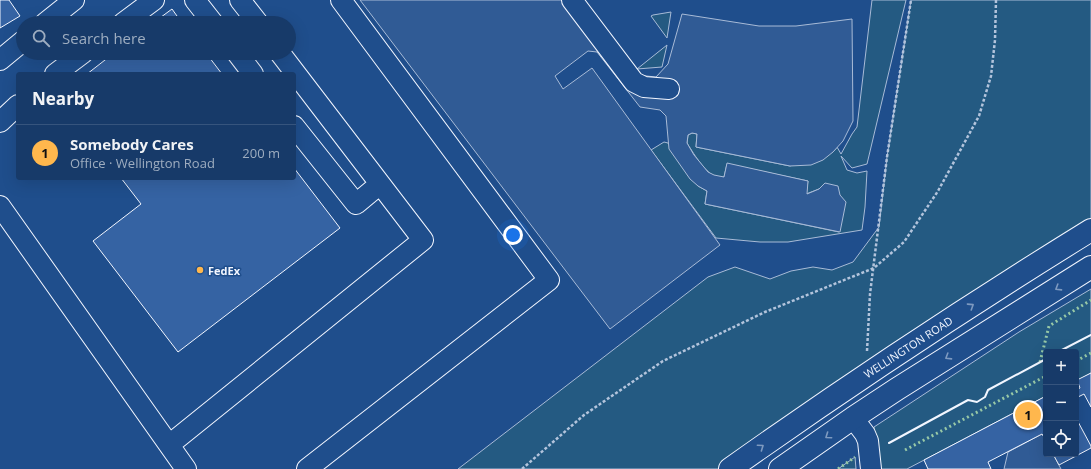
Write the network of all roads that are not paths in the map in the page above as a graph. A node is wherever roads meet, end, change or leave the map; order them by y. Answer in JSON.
{"nodes":[{"id":1,"x":154,"y":0,"type":"edge"},
{"id":2,"x":195,"y":0,"type":"edge"},
{"id":3,"x":240,"y":0,"type":"edge"},
{"id":4,"x":341,"y":0,"type":"edge"},
{"id":5,"x":572,"y":0,"type":"edge"},
{"id":6,"x":72,"y":1,"type":"edge"},
{"id":7,"x":54,"y":16,"type":"edge"},
{"id":8,"x":132,"y":16,"type":"edge"},
{"id":9,"x":208,"y":16,"type":"edge"},
{"id":10,"x":253,"y":16,"type":"edge"},
{"id":11,"x":16,"y":47,"type":"edge"},
{"id":12,"x":0,"y":60,"type":"edge"},
{"id":13,"x":74,"y":60,"type":"edge"},
{"id":14,"x":242,"y":60,"type":"edge"},
{"id":15,"x":285,"y":60,"type":"edge"},
{"id":16,"x":58,"y":72,"type":"edge"},
{"id":17,"x":251,"y":72,"type":"edge"},
{"id":18,"x":295,"y":72,"type":"edge"},
{"id":19,"x":296,"y":74,"type":"edge"},
{"id":20,"x":669,"y":89,"type":"dead end"},
{"id":21,"x":16,"y":107,"type":"edge"},
{"id":22,"x":0,"y":122,"type":"edge"},
{"id":23,"x":296,"y":129,"type":"edge"},
{"id":24,"x":380,"y":184,"type":"junction"},
{"id":25,"x":0,"y":206,"type":"edge"},
{"id":26,"x":1091,"y":230,"type":"edge"},
{"id":27,"x":1091,"y":267,"type":"edge"},
{"id":28,"x":853,"y":418,"type":"junction"},
{"id":29,"x":169,"y":446,"type":"junction"},
{"id":30,"x":186,"y":469,"type":"edge"},
{"id":31,"x":307,"y":469,"type":"edge"},
{"id":32,"x":730,"y":469,"type":"edge"},
{"id":33,"x":780,"y":469,"type":"edge"},
{"id":34,"x":871,"y":469,"type":"edge"}],
"edges":[{"from":1,"to":8,"type":"street"},
{"from":2,"to":9,"type":"street"},
{"from":3,"to":10,"type":"street"},
{"from":4,"to":31,"type":"street"},
{"from":5,"to":20,"type":"street"},
{"from":6,"to":7,"type":"street"},
{"from":11,"to":12,"type":"street"},
{"from":13,"to":16,"type":"street"},
{"from":14,"to":17,"type":"street"},
{"from":15,"to":18,"type":"street"},
{"from":19,"to":24,"type":"street"},
{"from":21,"to":22,"type":"street"},
{"from":23,"to":24,"type":"street"},
{"from":24,"to":29,"type":"street"},
{"from":25,"to":29,"type":"street"},
{"from":32,"to":26,"type":"main road","name":"WELLINGTON ROAD","one_way":true},
{"from":27,"to":28,"type":"main road","one_way":true},
{"from":28,"to":33,"type":"main road","one_way":true},
{"from":28,"to":34,"type":"street"},
{"from":29,"to":30,"type":"street"}]}
